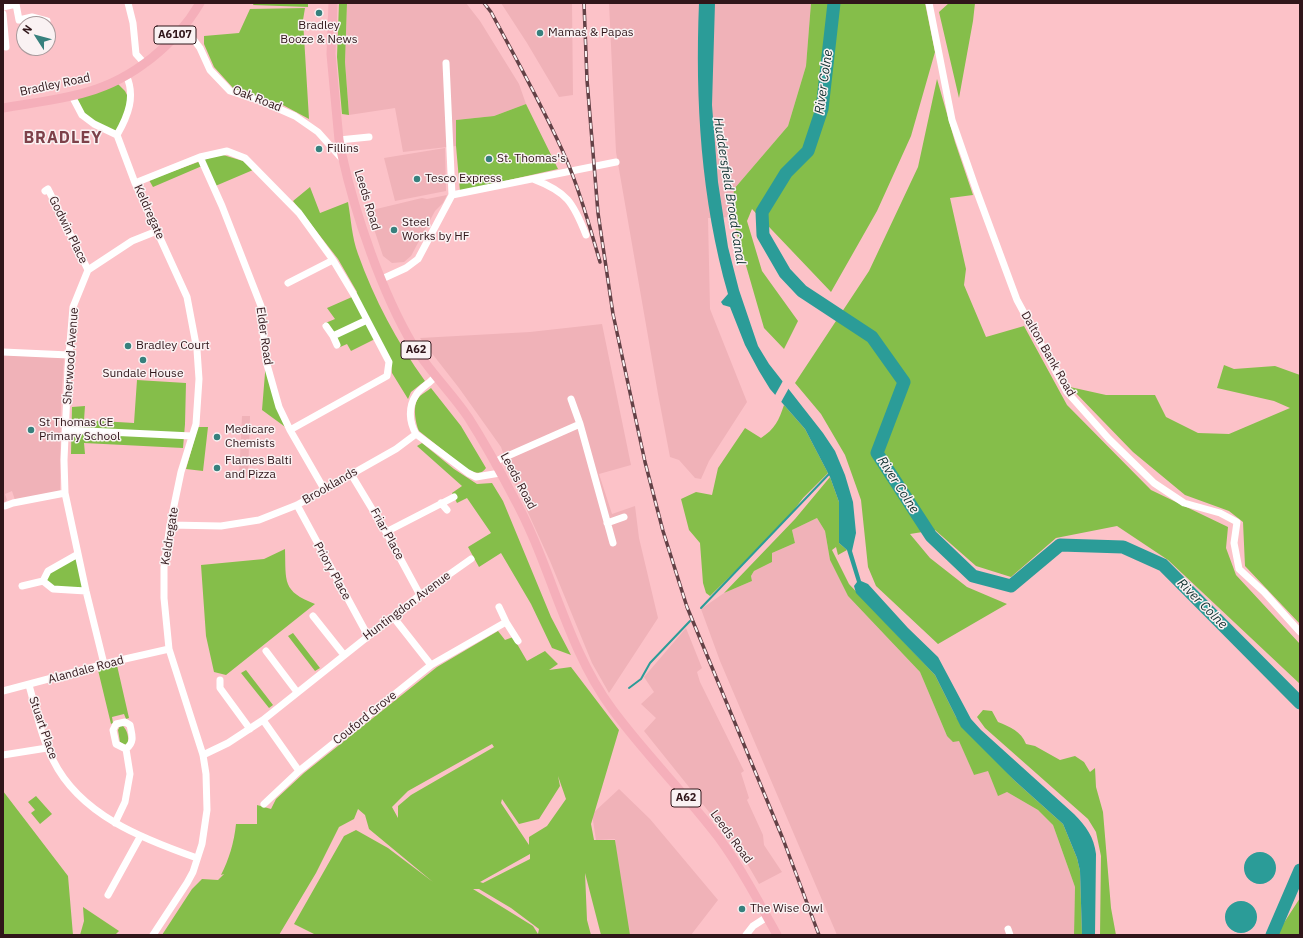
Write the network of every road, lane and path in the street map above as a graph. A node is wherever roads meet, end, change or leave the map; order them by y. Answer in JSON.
{"nodes":[{"id":1,"x":128,"y":3,"type":"edge"},
{"id":2,"x":200,"y":3,"type":"edge"},
{"id":3,"x":333,"y":3,"type":"edge"},
{"id":4,"x":929,"y":3,"type":"edge"},
{"id":5,"x":3,"y":7,"type":"edge"},
{"id":6,"x":3,"y":14,"type":"edge"},
{"id":7,"x":19,"y":16,"type":"edge"},
{"id":8,"x":184,"y":26,"type":"junction"},
{"id":9,"x":6,"y":47,"type":"dead end"},
{"id":10,"x":446,"y":63,"type":"dead end"},
{"id":11,"x":145,"y":64,"type":"junction"},
{"id":12,"x":126,"y":75,"type":"junction"},
{"id":13,"x":72,"y":96,"type":"junction"},
{"id":14,"x":3,"y":108,"type":"edge"},
{"id":15,"x":117,"y":136,"type":"junction"},
{"id":16,"x":369,"y":137,"type":"dead end"},
{"id":17,"x":339,"y":140,"type":"junction"},
{"id":18,"x":200,"y":157,"type":"junction"},
{"id":19,"x":343,"y":160,"type":"junction"},
{"id":20,"x":616,"y":162,"type":"dead end"},
{"id":21,"x":533,"y":179,"type":"junction"},
{"id":22,"x":135,"y":182,"type":"junction"},
{"id":23,"x":48,"y":189,"type":"dead end"},
{"id":24,"x":452,"y":195,"type":"junction"},
{"id":25,"x":157,"y":231,"type":"junction"},
{"id":26,"x":586,"y":235,"type":"dead end"},
{"id":27,"x":333,"y":260,"type":"junction"},
{"id":28,"x":88,"y":270,"type":"junction"},
{"id":29,"x":382,"y":279,"type":"junction"},
{"id":30,"x":288,"y":283,"type":"dead end"},
{"id":31,"x":367,"y":320,"type":"junction"},
{"id":32,"x":326,"y":326,"type":"dead end"},
{"id":33,"x":333,"y":336,"type":"junction"},
{"id":34,"x":337,"y":345,"type":"dead end"},
{"id":35,"x":3,"y":352,"type":"edge"},
{"id":36,"x":69,"y":355,"type":"junction"},
{"id":37,"x":435,"y":378,"type":"junction"},
{"id":38,"x":571,"y":399,"type":"dead end"},
{"id":39,"x":580,"y":424,"type":"junction"},
{"id":40,"x":66,"y":430,"type":"junction"},
{"id":41,"x":290,"y":430,"type":"junction"},
{"id":42,"x":416,"y":434,"type":"junction"},
{"id":43,"x":192,"y":436,"type":"junction"},
{"id":44,"x":494,"y":462,"type":"junction"},
{"id":45,"x":500,"y":473,"type":"junction"},
{"id":46,"x":352,"y":474,"type":"junction"},
{"id":47,"x":324,"y":489,"type":"junction"},
{"id":48,"x":66,"y":493,"type":"junction"},
{"id":49,"x":10,"y":495,"type":"dead end"},
{"id":50,"x":454,"y":496,"type":"dead end"},
{"id":51,"x":13,"y":503,"type":"junction"},
{"id":52,"x":441,"y":503,"type":"junction"},
{"id":53,"x":297,"y":505,"type":"junction"},
{"id":54,"x":5,"y":506,"type":"dead end"},
{"id":55,"x":447,"y":510,"type":"dead end"},
{"id":56,"x":624,"y":517,"type":"dead end"},
{"id":57,"x":607,"y":523,"type":"junction"},
{"id":58,"x":170,"y":525,"type":"junction"},
{"id":59,"x":386,"y":532,"type":"junction"},
{"id":60,"x":613,"y":543,"type":"dead end"},
{"id":61,"x":78,"y":554,"type":"junction"},
{"id":62,"x":471,"y":559,"type":"dead end"},
{"id":63,"x":43,"y":581,"type":"junction"},
{"id":64,"x":22,"y":586,"type":"dead end"},
{"id":65,"x":86,"y":591,"type":"junction"},
{"id":66,"x":420,"y":595,"type":"junction"},
{"id":67,"x":499,"y":607,"type":"dead end"},
{"id":68,"x":313,"y":616,"type":"dead end"},
{"id":69,"x":394,"y":618,"type":"junction"},
{"id":70,"x":506,"y":622,"type":"junction"},
{"id":71,"x":1300,"y":632,"type":"edge"},
{"id":72,"x":368,"y":636,"type":"junction"},
{"id":73,"x":518,"y":641,"type":"dead end"},
{"id":74,"x":169,"y":649,"type":"junction"},
{"id":75,"x":266,"y":651,"type":"dead end"},
{"id":76,"x":344,"y":654,"type":"junction"},
{"id":77,"x":104,"y":664,"type":"junction"},
{"id":78,"x":431,"y":665,"type":"junction"},
{"id":79,"x":220,"y":680,"type":"dead end"},
{"id":80,"x":29,"y":685,"type":"junction"},
{"id":81,"x":3,"y":691,"type":"edge"},
{"id":82,"x":297,"y":692,"type":"junction"},
{"id":83,"x":263,"y":720,"type":"junction"},
{"id":84,"x":250,"y":729,"type":"junction"},
{"id":85,"x":47,"y":748,"type":"junction"},
{"id":86,"x":126,"y":749,"type":"dead end"},
{"id":87,"x":3,"y":755,"type":"edge"},
{"id":88,"x":203,"y":755,"type":"junction"},
{"id":89,"x":299,"y":771,"type":"junction"},
{"id":90,"x":264,"y":804,"type":"dead end"},
{"id":91,"x":115,"y":823,"type":"junction"},
{"id":92,"x":140,"y":837,"type":"junction"},
{"id":93,"x":197,"y":858,"type":"junction"},
{"id":94,"x":108,"y":895,"type":"dead end"},
{"id":95,"x":767,"y":917,"type":"junction"},
{"id":96,"x":153,"y":935,"type":"edge"},
{"id":97,"x":746,"y":935,"type":"edge"},
{"id":98,"x":777,"y":935,"type":"edge"}],
"edges":[{"from":1,"to":11,"type":"street"},
{"from":2,"to":8,"type":"main road","name":"Bradley Road","number":"A6107"},
{"from":3,"to":17,"type":"main road","name":"Leeds Road","number":"A62"},
{"from":4,"to":71,"type":"street","name":"Dalton Bank Road"},
{"from":5,"to":7,"type":"street"},
{"from":6,"to":9,"type":"street"},
{"from":8,"to":11,"type":"main road","name":"Bradley Road","number":"A6107"},
{"from":8,"to":19,"type":"street","name":"Oak Road"},
{"from":10,"to":24,"type":"street"},
{"from":11,"to":12,"type":"main road","name":"Bradley Road","number":"A6107"},
{"from":12,"to":13,"type":"main road","name":"Bradley Road","number":"A6107"},
{"from":12,"to":15,"type":"street"},
{"from":13,"to":14,"type":"main road","name":"Bradley Road","number":"A6107"},
{"from":13,"to":15,"type":"street"},
{"from":15,"to":22,"type":"street","name":"Keldregate"},
{"from":16,"to":17,"type":"street"},
{"from":17,"to":19,"type":"main road","name":"Leeds Road","number":"A62"},
{"from":18,"to":22,"type":"street"},
{"from":18,"to":27,"type":"street"},
{"from":18,"to":41,"type":"street","name":"Elder Road"},
{"from":19,"to":29,"type":"main road","name":"Leeds Road","number":"A62"},
{"from":20,"to":21,"type":"street"},
{"from":21,"to":24,"type":"street"},
{"from":21,"to":26,"type":"street"},
{"from":22,"to":25,"type":"street","name":"Keldregate"},
{"from":23,"to":28,"type":"street","name":"Godwin Place"},
{"from":24,"to":29,"type":"street"},
{"from":25,"to":28,"type":"street"},
{"from":25,"to":43,"type":"street","name":"Keldregate"},
{"from":27,"to":30,"type":"street"},
{"from":27,"to":31,"type":"street"},
{"from":28,"to":36,"type":"street","name":"Sherwood Avenue"},
{"from":29,"to":37,"type":"main road","name":"Leeds Road","number":"A62"},
{"from":31,"to":33,"type":"street"},
{"from":31,"to":41,"type":"street"},
{"from":32,"to":33,"type":"street"},
{"from":33,"to":34,"type":"street"},
{"from":35,"to":36,"type":"street"},
{"from":36,"to":40,"type":"street","name":"Sherwood Avenue"},
{"from":37,"to":42,"type":"street"},
{"from":37,"to":44,"type":"main road","name":"Leeds Road","number":"A62"},
{"from":38,"to":39,"type":"street"},
{"from":39,"to":44,"type":"street"},
{"from":39,"to":57,"type":"street"},
{"from":40,"to":43,"type":"street"},
{"from":40,"to":48,"type":"street","name":"Sherwood Avenue"},
{"from":41,"to":47,"type":"street","name":"Elder Road"},
{"from":42,"to":45,"type":"street"},
{"from":42,"to":46,"type":"street","name":"Brooklands"},
{"from":43,"to":58,"type":"street","name":"Keldregate"},
{"from":44,"to":45,"type":"main road","name":"Leeds Road","number":"A62"},
{"from":45,"to":95,"type":"main road","name":"Leeds Road","number":"A62"},
{"from":46,"to":47,"type":"street","name":"Brooklands"},
{"from":46,"to":59,"type":"street","name":"Friar Place"},
{"from":47,"to":53,"type":"street","name":"Brooklands"},
{"from":48,"to":51,"type":"street"},
{"from":48,"to":61,"type":"street","name":"Sherwood Avenue"},
{"from":49,"to":51,"type":"street"},
{"from":50,"to":52,"type":"street"},
{"from":51,"to":54,"type":"street"},
{"from":52,"to":55,"type":"street"},
{"from":52,"to":59,"type":"street"},
{"from":53,"to":58,"type":"street","name":"Brooklands"},
{"from":53,"to":72,"type":"street","name":"Priory Place"},
{"from":56,"to":57,"type":"street"},
{"from":57,"to":60,"type":"street"},
{"from":58,"to":74,"type":"street","name":"Keldregate"},
{"from":59,"to":66,"type":"street","name":"Friar Place"},
{"from":61,"to":63,"type":"street"},
{"from":61,"to":65,"type":"street","name":"Sherwood Avenue"},
{"from":62,"to":66,"type":"street","name":"Huntingdon Avenue"},
{"from":63,"to":64,"type":"street"},
{"from":63,"to":65,"type":"street"},
{"from":65,"to":77,"type":"street","name":"Sherwood Avenue"},
{"from":66,"to":69,"type":"street","name":"Huntingdon Avenue"},
{"from":67,"to":70,"type":"street"},
{"from":68,"to":76,"type":"street"},
{"from":69,"to":72,"type":"street","name":"Huntingdon Avenue"},
{"from":69,"to":78,"type":"street"},
{"from":70,"to":73,"type":"street"},
{"from":70,"to":78,"type":"street","name":"Couford Grove"},
{"from":72,"to":76,"type":"street","name":"Huntingdon Avenue"},
{"from":74,"to":77,"type":"street","name":"Alandale Road"},
{"from":74,"to":88,"type":"street","name":"Keldregate"},
{"from":75,"to":82,"type":"street"},
{"from":76,"to":82,"type":"street","name":"Huntingdon Avenue"},
{"from":77,"to":80,"type":"street","name":"Alandale Road"},
{"from":78,"to":89,"type":"street","name":"Couford Grove"},
{"from":79,"to":84,"type":"street"},
{"from":80,"to":81,"type":"street","name":"Alandale Road"},
{"from":80,"to":85,"type":"street","name":"Stuart Place"},
{"from":82,"to":83,"type":"street","name":"Huntingdon Avenue"},
{"from":83,"to":84,"type":"street","name":"Huntingdon Avenue"},
{"from":83,"to":89,"type":"street"},
{"from":84,"to":88,"type":"street","name":"Huntingdon Avenue"},
{"from":85,"to":87,"type":"street"},
{"from":85,"to":91,"type":"street","name":"Stuart Place"},
{"from":86,"to":91,"type":"street"},
{"from":88,"to":93,"type":"street","name":"Keldregate"},
{"from":89,"to":90,"type":"street","name":"Couford Grove"},
{"from":91,"to":92,"type":"street","name":"Stuart Place"},
{"from":92,"to":93,"type":"street","name":"Stuart Place"},
{"from":92,"to":94,"type":"street"},
{"from":93,"to":96,"type":"street","name":"Keldregate"},
{"from":95,"to":97,"type":"street"},
{"from":95,"to":98,"type":"main road","name":"Leeds Road","number":"A62"}]}
